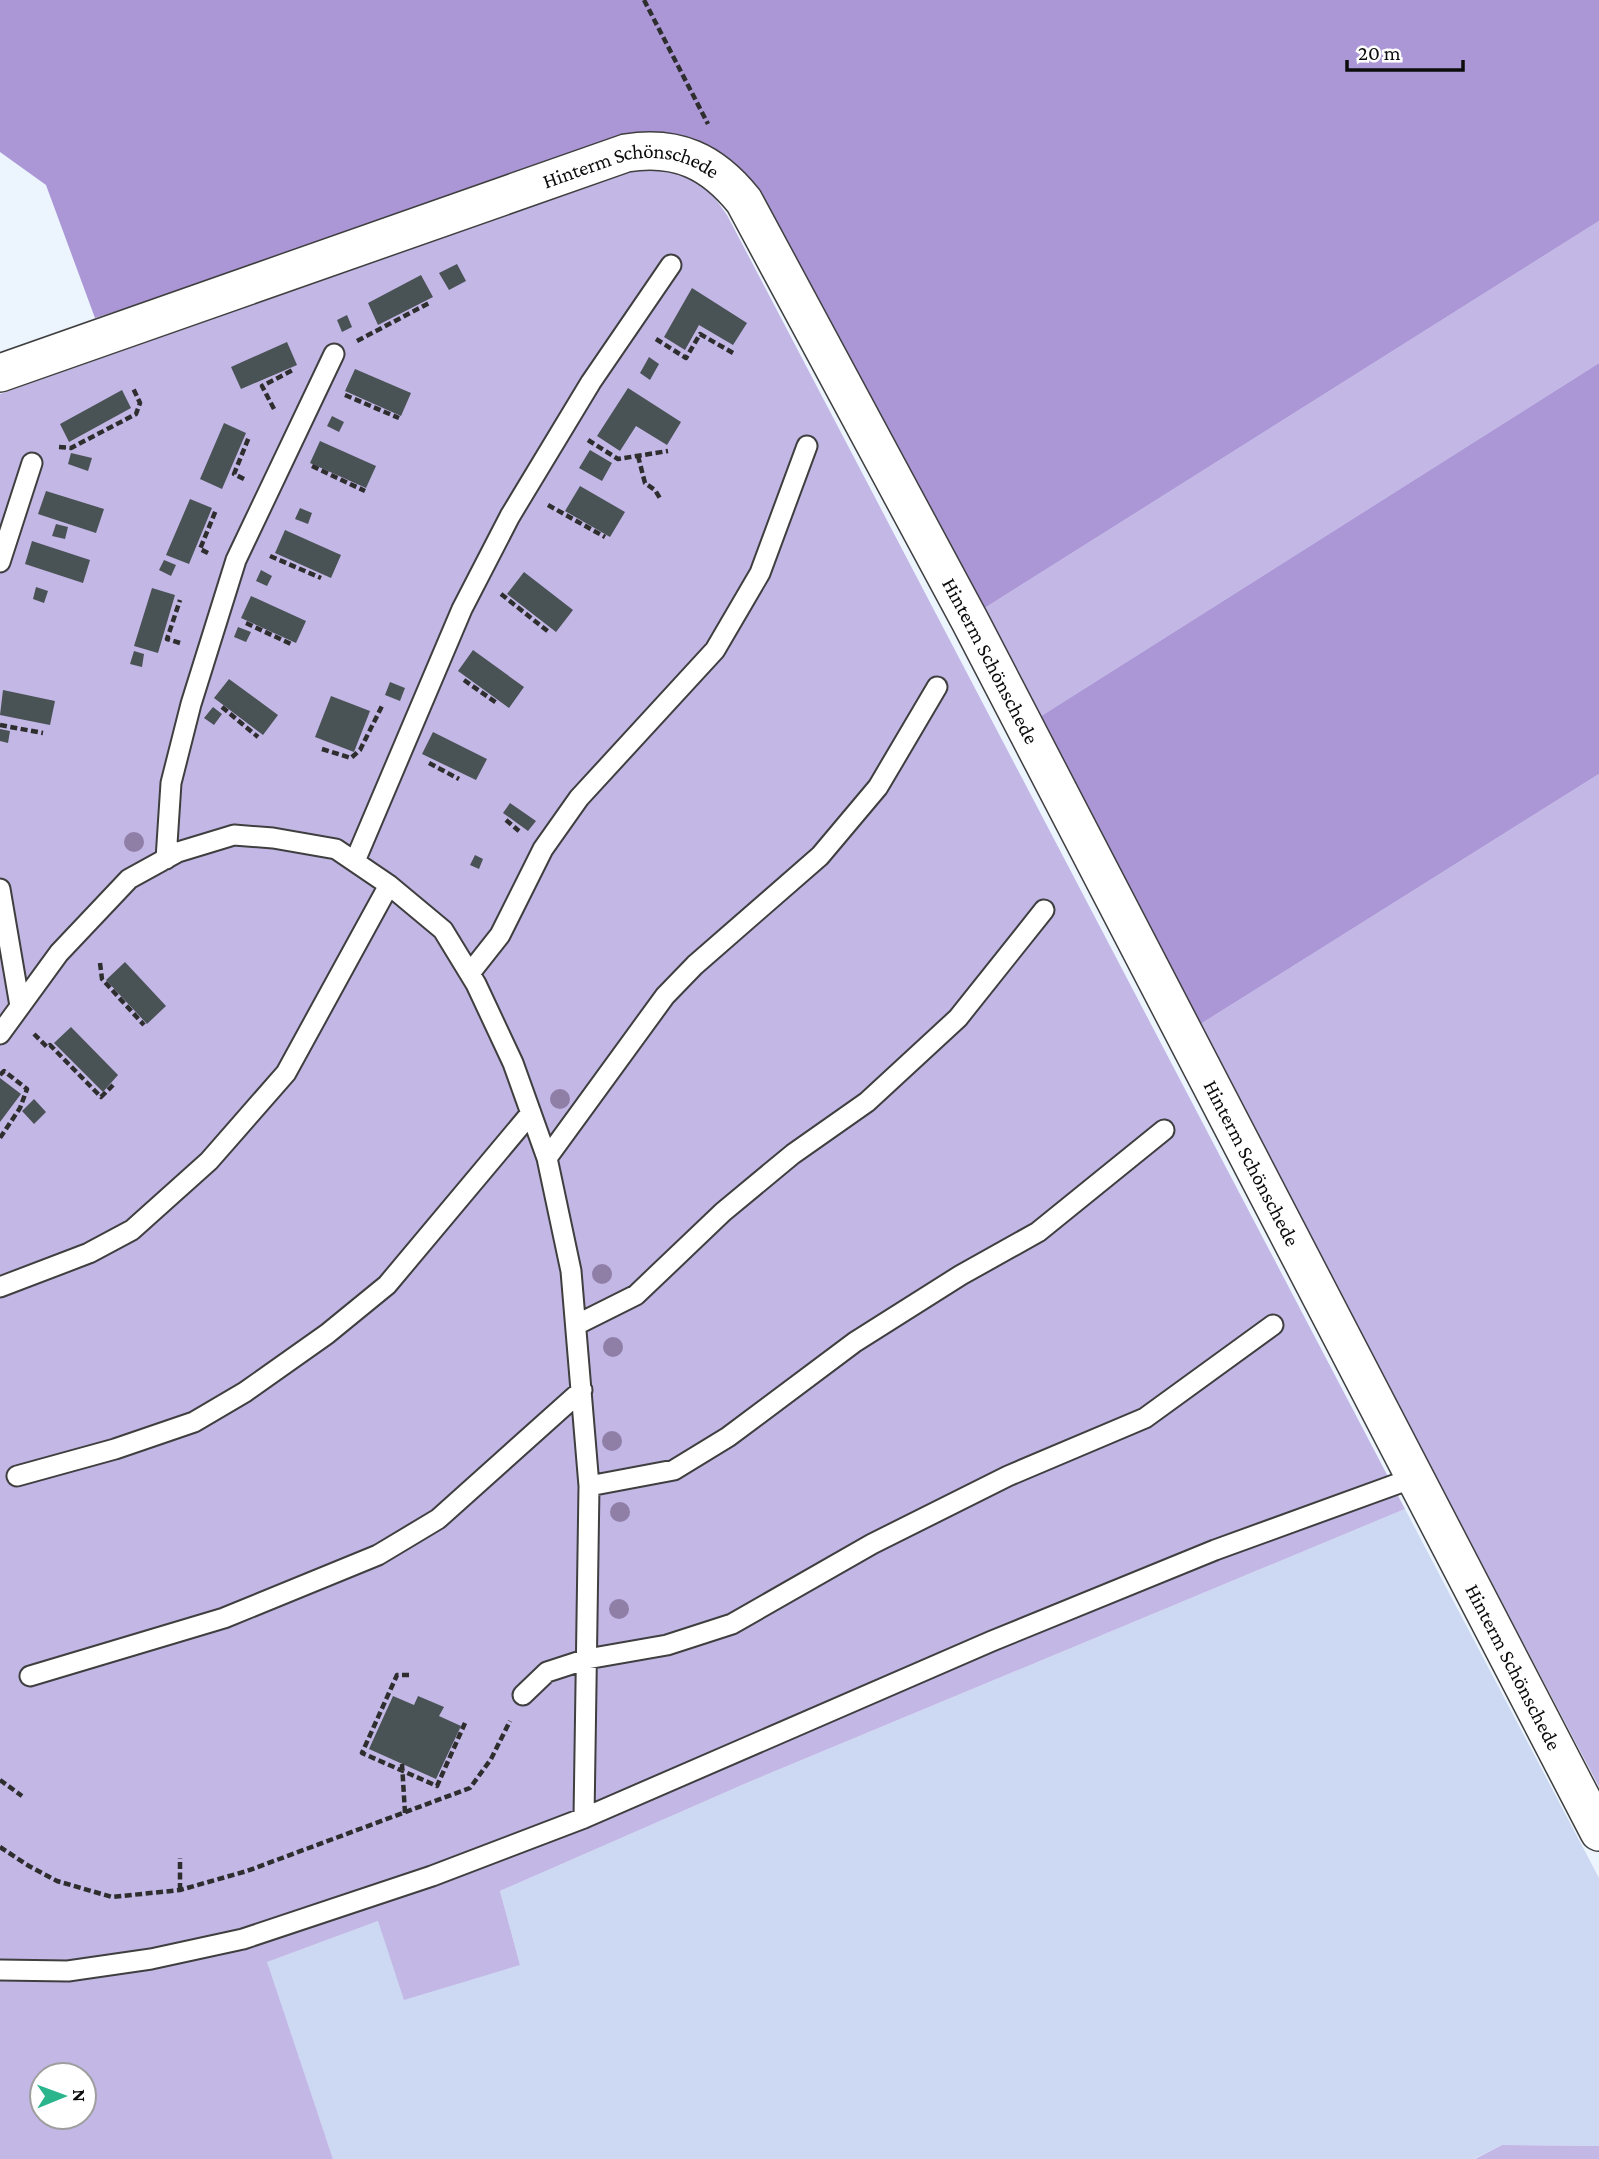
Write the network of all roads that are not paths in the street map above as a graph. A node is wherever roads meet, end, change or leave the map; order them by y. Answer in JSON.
{"nodes":[{"id":1,"x":671,"y":265,"type":"dead end"},
{"id":2,"x":331,"y":360,"type":"road end"},
{"id":3,"x":0,"y":373,"type":"edge"},
{"id":4,"x":807,"y":446,"type":"dead end"},
{"id":5,"x":32,"y":463,"type":"dead end"},
{"id":6,"x":0,"y":562,"type":"edge"},
{"id":7,"x":937,"y":687,"type":"dead end"},
{"id":8,"x":166,"y":859,"type":"junction"},
{"id":9,"x":355,"y":861,"type":"junction"},
{"id":10,"x":389,"y":885,"type":"junction"},
{"id":11,"x":0,"y":888,"type":"edge"},
{"id":12,"x":1044,"y":909,"type":"dead end"},
{"id":13,"x":470,"y":973,"type":"junction"},
{"id":14,"x":17,"y":1010,"type":"junction"},
{"id":15,"x":0,"y":1034,"type":"edge"},
{"id":16,"x":531,"y":1113,"type":"junction"},
{"id":17,"x":1164,"y":1130,"type":"dead end"},
{"id":18,"x":547,"y":1158,"type":"junction"},
{"id":19,"x":0,"y":1287,"type":"edge"},
{"id":20,"x":576,"y":1325,"type":"junction"},
{"id":21,"x":1273,"y":1325,"type":"dead end"},
{"id":22,"x":582,"y":1390,"type":"junction"},
{"id":23,"x":17,"y":1476,"type":"dead end"},
{"id":24,"x":1416,"y":1477,"type":"junction"},
{"id":25,"x":589,"y":1486,"type":"junction"},
{"id":26,"x":587,"y":1659,"type":"junction"},
{"id":27,"x":30,"y":1676,"type":"dead end"},
{"id":28,"x":523,"y":1695,"type":"road end"},
{"id":29,"x":584,"y":1818,"type":"junction"},
{"id":30,"x":1599,"y":1832,"type":"edge"},
{"id":31,"x":0,"y":1970,"type":"edge"}],
"edges":[{"from":1,"to":9,"type":"lane"},
{"from":2,"to":8,"type":"lane"},
{"from":3,"to":24,"type":"street","name":"Hinterm Schönschede"},
{"from":4,"to":13,"type":"lane"},
{"from":5,"to":6,"type":"lane"},
{"from":7,"to":18,"type":"lane"},
{"from":8,"to":9,"type":"lane"},
{"from":8,"to":14,"type":"lane"},
{"from":9,"to":10,"type":"lane"},
{"from":10,"to":13,"type":"lane"},
{"from":10,"to":19,"type":"lane"},
{"from":11,"to":14,"type":"lane"},
{"from":12,"to":20,"type":"lane"},
{"from":13,"to":16,"type":"lane"},
{"from":14,"to":15,"type":"lane"},
{"from":16,"to":18,"type":"lane"},
{"from":16,"to":23,"type":"lane"},
{"from":17,"to":25,"type":"lane"},
{"from":18,"to":20,"type":"lane"},
{"from":20,"to":22,"type":"lane"},
{"from":21,"to":26,"type":"lane"},
{"from":22,"to":25,"type":"lane"},
{"from":22,"to":27,"type":"lane"},
{"from":24,"to":29,"type":"lane"},
{"from":24,"to":30,"type":"street","name":"Hinterm Schönschede"},
{"from":25,"to":26,"type":"lane"},
{"from":26,"to":28,"type":"lane"},
{"from":26,"to":29,"type":"lane"},
{"from":29,"to":31,"type":"lane"}]}
